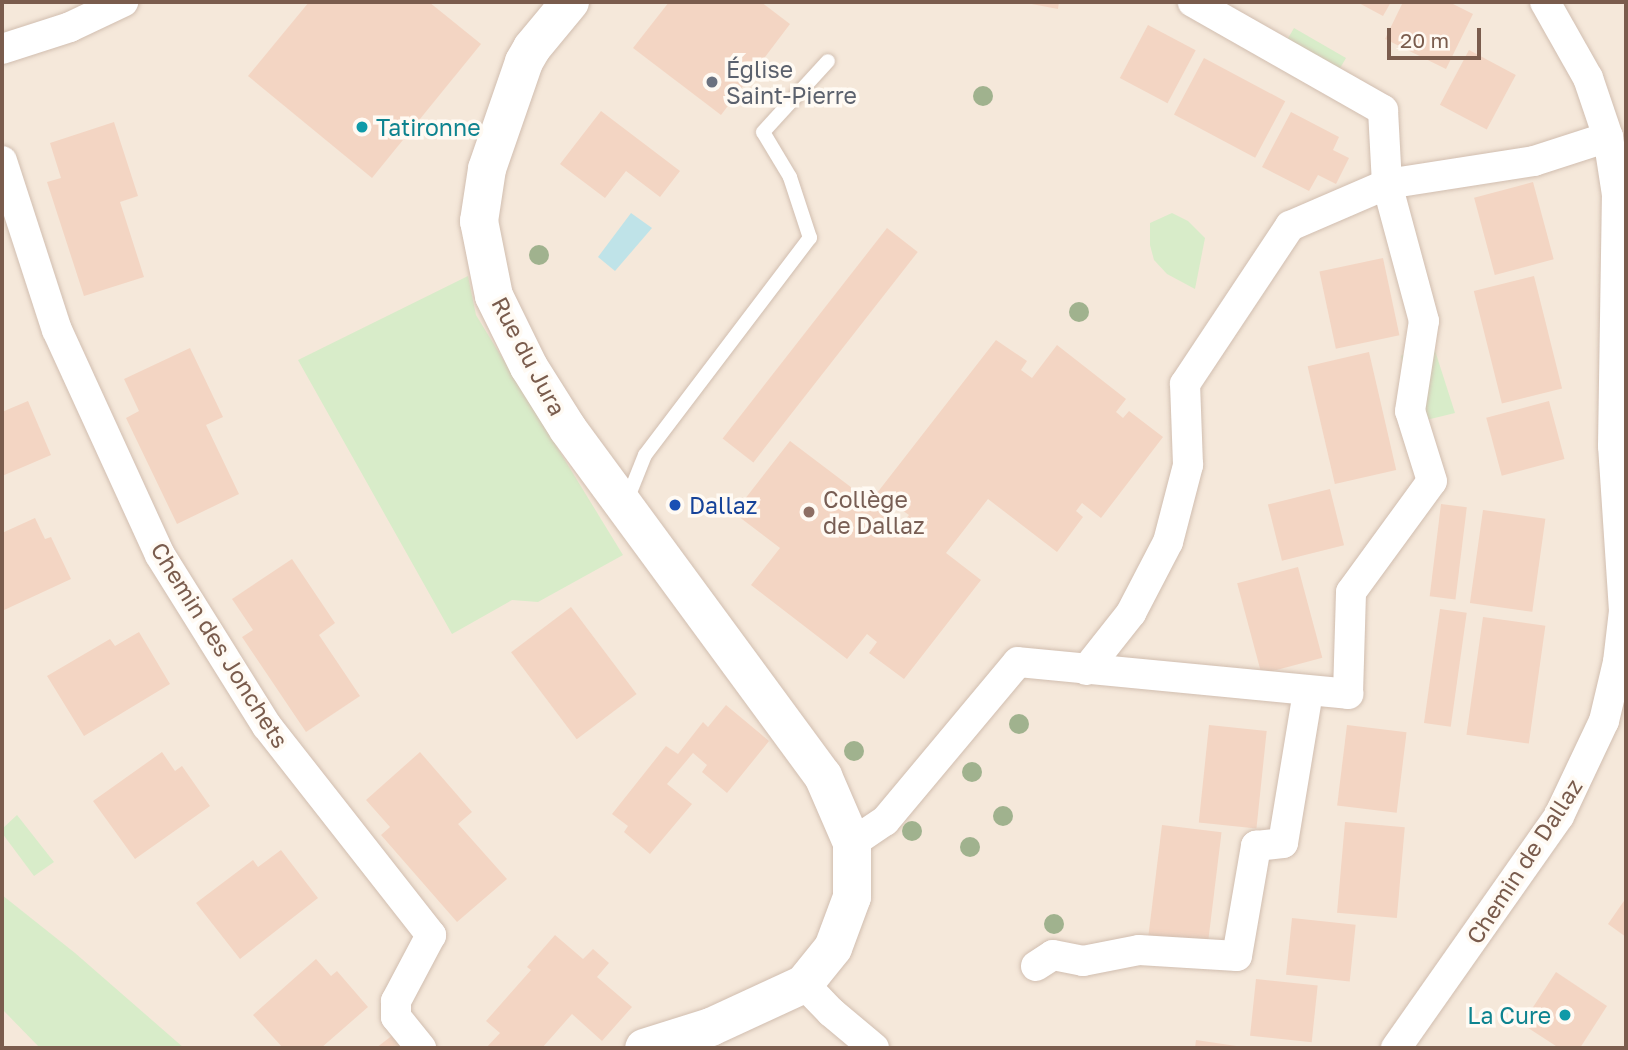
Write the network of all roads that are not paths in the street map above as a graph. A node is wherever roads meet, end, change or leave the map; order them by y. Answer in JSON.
{"nodes":[{"id":1,"x":123,"y":2,"type":"edge"},
{"id":2,"x":570,"y":2,"type":"edge"},
{"id":3,"x":1193,"y":2,"type":"edge"},
{"id":4,"x":1545,"y":2,"type":"edge"},
{"id":5,"x":2,"y":49,"type":"edge"},
{"id":6,"x":828,"y":61,"type":"dead end"},
{"id":7,"x":1608,"y":136,"type":"junction"},
{"id":8,"x":2,"y":161,"type":"edge"},
{"id":9,"x":1387,"y":184,"type":"junction"},
{"id":10,"x":625,"y":506,"type":"junction"},
{"id":11,"x":1086,"y":670,"type":"junction"},
{"id":12,"x":1308,"y":692,"type":"junction"},
{"id":13,"x":852,"y":843,"type":"junction"},
{"id":14,"x":1037,"y":966,"type":"dead end"},
{"id":15,"x":804,"y":984,"type":"junction"},
{"id":16,"x":421,"y":1048,"type":"edge"},
{"id":17,"x":644,"y":1048,"type":"edge"},
{"id":18,"x":874,"y":1048,"type":"edge"},
{"id":19,"x":1396,"y":1048,"type":"edge"}],
"edges":[{"from":1,"to":5,"type":"street"},
{"from":2,"to":10,"type":"street","name":"Rue du Jura"},
{"from":3,"to":9,"type":"street"},
{"from":4,"to":7,"type":"street","name":"Chemin de Dallaz"},
{"from":6,"to":10,"type":"lane"},
{"from":7,"to":9,"type":"street"},
{"from":7,"to":19,"type":"street","name":"Chemin de Dallaz"},
{"from":8,"to":16,"type":"street","name":"Chemin des Jonchets"},
{"from":9,"to":11,"type":"street"},
{"from":9,"to":12,"type":"street"},
{"from":10,"to":13,"type":"street","name":"Rue du Jura"},
{"from":11,"to":12,"type":"street"},
{"from":11,"to":13,"type":"street"},
{"from":12,"to":14,"type":"street"},
{"from":13,"to":15,"type":"street","name":"Rue du Jura"},
{"from":15,"to":17,"type":"street"},
{"from":15,"to":18,"type":"street"}]}
